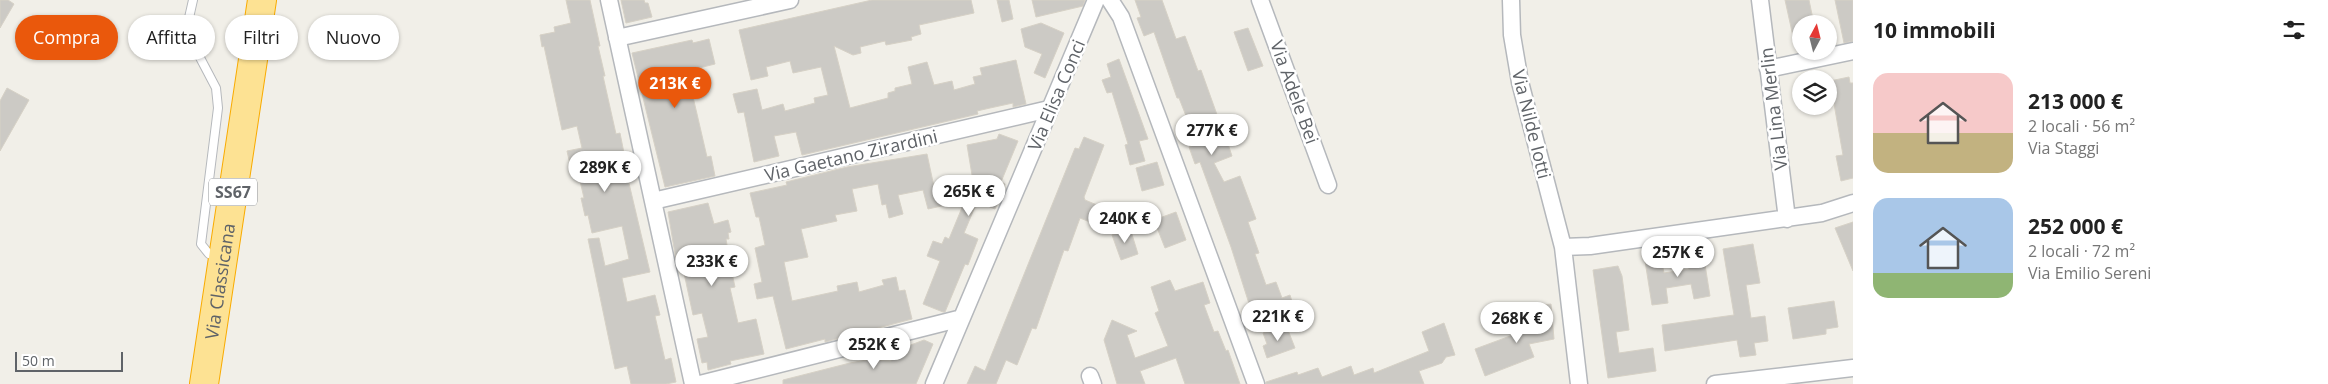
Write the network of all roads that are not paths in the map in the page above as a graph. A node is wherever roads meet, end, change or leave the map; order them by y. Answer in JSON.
{"nodes":[{"id":1,"x":193,"y":0,"type":"edge"},
{"id":2,"x":247,"y":0,"type":"edge"},
{"id":3,"x":262,"y":0,"type":"edge"},
{"id":4,"x":609,"y":0,"type":"edge"},
{"id":5,"x":790,"y":0,"type":"edge"},
{"id":6,"x":1096,"y":0,"type":"edge"},
{"id":7,"x":1110,"y":0,"type":"edge"},
{"id":8,"x":1260,"y":0,"type":"edge"},
{"id":9,"x":1510,"y":0,"type":"edge"},
{"id":10,"x":1760,"y":0,"type":"edge"},
{"id":11,"x":618,"y":38,"type":"junction"},
{"id":12,"x":1853,"y":50,"type":"edge"},
{"id":13,"x":1768,"y":69,"type":"junction"},
{"id":14,"x":1049,"y":109,"type":"junction"},
{"id":15,"x":1328,"y":185,"type":"dead end"},
{"id":16,"x":653,"y":201,"type":"junction"},
{"id":17,"x":1853,"y":203,"type":"edge"},
{"id":18,"x":1786,"y":219,"type":"junction"},
{"id":19,"x":1563,"y":247,"type":"junction"},
{"id":20,"x":209,"y":254,"type":"junction"},
{"id":21,"x":962,"y":318,"type":"junction"},
{"id":22,"x":1853,"y":368,"type":"edge"},
{"id":23,"x":189,"y":384,"type":"edge"},
{"id":24,"x":204,"y":384,"type":"edge"},
{"id":25,"x":693,"y":384,"type":"edge"},
{"id":26,"x":700,"y":384,"type":"edge"},
{"id":27,"x":934,"y":384,"type":"edge"},
{"id":28,"x":1256,"y":384,"type":"edge"},
{"id":29,"x":1579,"y":384,"type":"edge"},
{"id":30,"x":1716,"y":384,"type":"edge"}],
"edges":[{"from":1,"to":20,"type":"lane"},
{"from":2,"to":20,"type":"highway","name":"Via Classicana","number":"SS67"},
{"from":3,"to":24,"type":"highway","name":"Via Classicana","number":"SS67"},
{"from":4,"to":11,"type":"street"},
{"from":5,"to":11,"type":"street"},
{"from":6,"to":14,"type":"street","name":"Via Elisa Conci"},
{"from":7,"to":28,"type":"street"},
{"from":8,"to":15,"type":"street","name":"Via Adele Bei"},
{"from":9,"to":19,"type":"street","name":"Via Nilde Iotti"},
{"from":10,"to":13,"type":"street","name":"Via Lina Merlin"},
{"from":11,"to":16,"type":"street"},
{"from":12,"to":13,"type":"street"},
{"from":13,"to":18,"type":"street","name":"Via Lina Merlin"},
{"from":14,"to":16,"type":"street","name":"Via Gaetano Zirardini"},
{"from":14,"to":21,"type":"street","name":"Via Elisa Conci"},
{"from":16,"to":25,"type":"street"},
{"from":17,"to":18,"type":"street"},
{"from":18,"to":19,"type":"street"},
{"from":19,"to":29,"type":"street","name":"Via Nilde Iotti"},
{"from":20,"to":23,"type":"highway","name":"Via Classicana","number":"SS67"},
{"from":21,"to":26,"type":"street"},
{"from":21,"to":27,"type":"street","name":"Via Elisa Conci"},
{"from":22,"to":30,"type":"street"}]}
